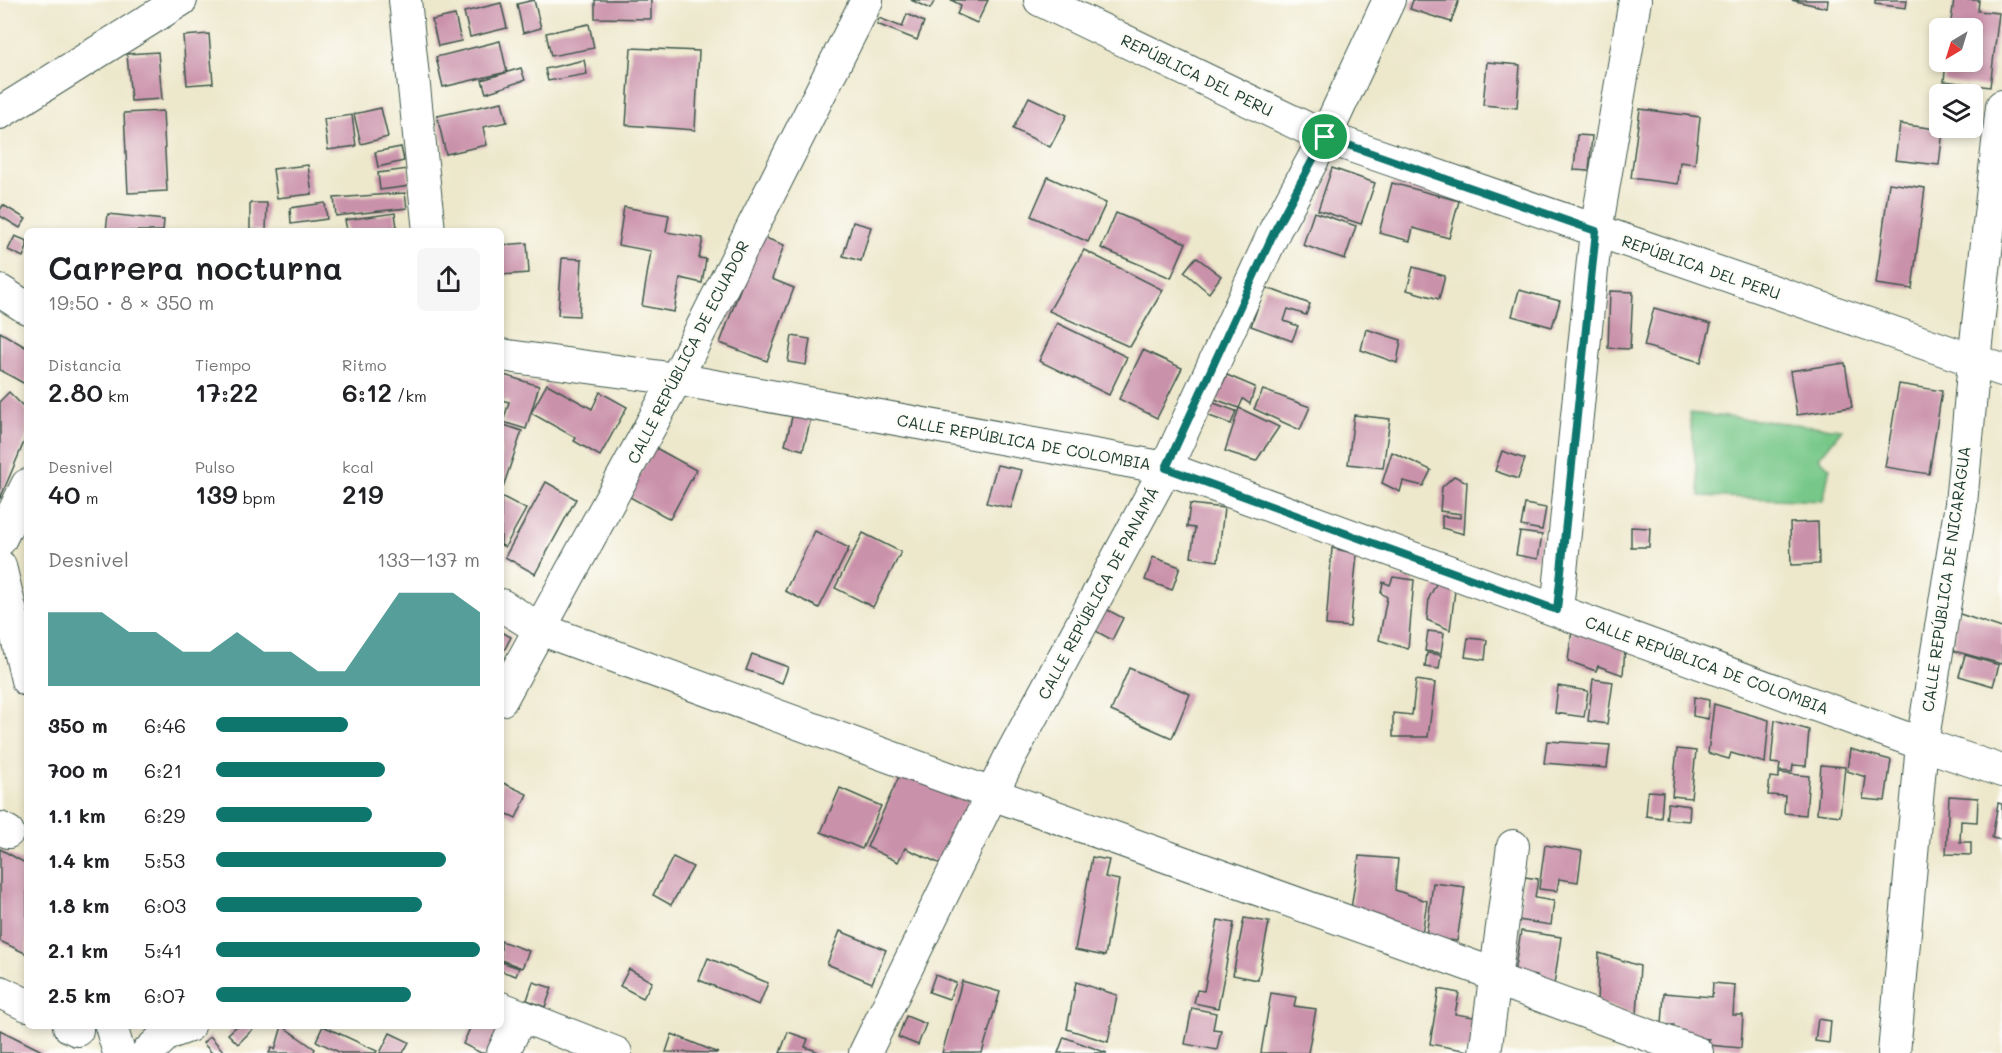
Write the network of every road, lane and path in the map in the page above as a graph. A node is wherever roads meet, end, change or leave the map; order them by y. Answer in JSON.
{"nodes":[{"id":1,"x":181,"y":0,"type":"edge"},
{"id":2,"x":405,"y":0,"type":"edge"},
{"id":3,"x":867,"y":0,"type":"edge"},
{"id":4,"x":1040,"y":0,"type":"edge"},
{"id":5,"x":1389,"y":0,"type":"edge"},
{"id":6,"x":1635,"y":0,"type":"edge"},
{"id":7,"x":2002,"y":106,"type":"edge"},
{"id":8,"x":0,"y":112,"type":"edge"},
{"id":9,"x":1325,"y":137,"type":"junction"},
{"id":10,"x":429,"y":228,"type":"edge"},
{"id":11,"x":1596,"y":231,"type":"junction"},
{"id":12,"x":0,"y":290,"type":"edge"},
{"id":13,"x":24,"y":292,"type":"edge"},
{"id":14,"x":24,"y":306,"type":"edge"},
{"id":15,"x":504,"y":355,"type":"edge"},
{"id":16,"x":1988,"y":365,"type":"edge"},
{"id":17,"x":676,"y":379,"type":"junction"},
{"id":18,"x":1166,"y":468,"type":"junction"},
{"id":19,"x":24,"y":491,"type":"edge"},
{"id":20,"x":0,"y":540,"type":"edge"},
{"id":21,"x":0,"y":566,"type":"edge"},
{"id":22,"x":504,"y":606,"type":"edge"},
{"id":23,"x":1557,"y":610,"type":"junction"},
{"id":24,"x":540,"y":629,"type":"junction"},
{"id":25,"x":24,"y":667,"type":"edge"},
{"id":26,"x":504,"y":695,"type":"edge"},
{"id":27,"x":1922,"y":744,"type":"junction"},
{"id":28,"x":2002,"y":771,"type":"edge"},
{"id":29,"x":992,"y":794,"type":"junction"},
{"id":30,"x":1513,"y":846,"type":"dead end"},
{"id":31,"x":1496,"y":979,"type":"junction"},
{"id":32,"x":0,"y":992,"type":"edge"},
{"id":33,"x":24,"y":1004,"type":"edge"},
{"id":34,"x":511,"y":1012,"type":"edge"},
{"id":35,"x":112,"y":1029,"type":"edge"},
{"id":36,"x":118,"y":1053,"type":"edge"},
{"id":37,"x":503,"y":1053,"type":"edge"},
{"id":38,"x":616,"y":1053,"type":"edge"},
{"id":39,"x":865,"y":1053,"type":"edge"},
{"id":40,"x":1485,"y":1053,"type":"edge"},
{"id":41,"x":1697,"y":1053,"type":"edge"},
{"id":42,"x":1894,"y":1053,"type":"edge"}],
"edges":[{"from":1,"to":8,"type":"street"},
{"from":2,"to":10,"type":"street"},
{"from":3,"to":17,"type":"street","name":"CALLE REPÚBLICA DE ECUADOR"},
{"from":4,"to":9,"type":"street","name":"REPÚBLICA DEL PERU"},
{"from":5,"to":9,"type":"street","name":"CALLE REPÚBLICA DE PANAMÁ"},
{"from":6,"to":11,"type":"street"},
{"from":7,"to":16,"type":"street","name":"CALLE REPÚBLICA DE NICARAGUA"},
{"from":9,"to":11,"type":"street","name":"REPÚBLICA DEL PERU"},
{"from":9,"to":18,"type":"street","name":"CALLE REPÚBLICA DE PANAMÁ"},
{"from":11,"to":16,"type":"street","name":"REPÚBLICA DEL PERU"},
{"from":11,"to":23,"type":"street"},
{"from":12,"to":13,"type":"street"},
{"from":12,"to":14,"type":"street"},
{"from":15,"to":17,"type":"street","name":"CALLE REPÚBLICA DE COLOMBIA"},
{"from":16,"to":27,"type":"street","name":"CALLE REPÚBLICA DE NICARAGUA"},
{"from":17,"to":18,"type":"street","name":"CALLE REPÚBLICA DE COLOMBIA"},
{"from":17,"to":24,"type":"street","name":"CALLE REPÚBLICA DE ECUADOR"},
{"from":18,"to":23,"type":"street","name":"CALLE REPÚBLICA DE COLOMBIA"},
{"from":18,"to":29,"type":"street","name":"CALLE REPÚBLICA DE PANAMÁ"},
{"from":19,"to":20,"type":"street"},
{"from":21,"to":25,"type":"street"},
{"from":22,"to":24,"type":"street"},
{"from":23,"to":27,"type":"street","name":"CALLE REPÚBLICA DE COLOMBIA"},
{"from":24,"to":26,"type":"street","name":"CALLE REPÚBLICA DE ECUADOR"},
{"from":24,"to":29,"type":"street"},
{"from":27,"to":28,"type":"street","name":"CALLE REPÚBLICA DE COLOMBIA"},
{"from":27,"to":42,"type":"street","name":"CALLE REPÚBLICA DE NICARAGUA"},
{"from":29,"to":31,"type":"street"},
{"from":29,"to":39,"type":"street","name":"CALLE REPÚBLICA DE PANAMÁ"},
{"from":30,"to":31,"type":"street"},
{"from":31,"to":40,"type":"street"},
{"from":31,"to":41,"type":"street"},
{"from":32,"to":33,"type":"street"},
{"from":34,"to":37,"type":"street"},
{"from":34,"to":38,"type":"street"},
{"from":35,"to":36,"type":"street"}]}
